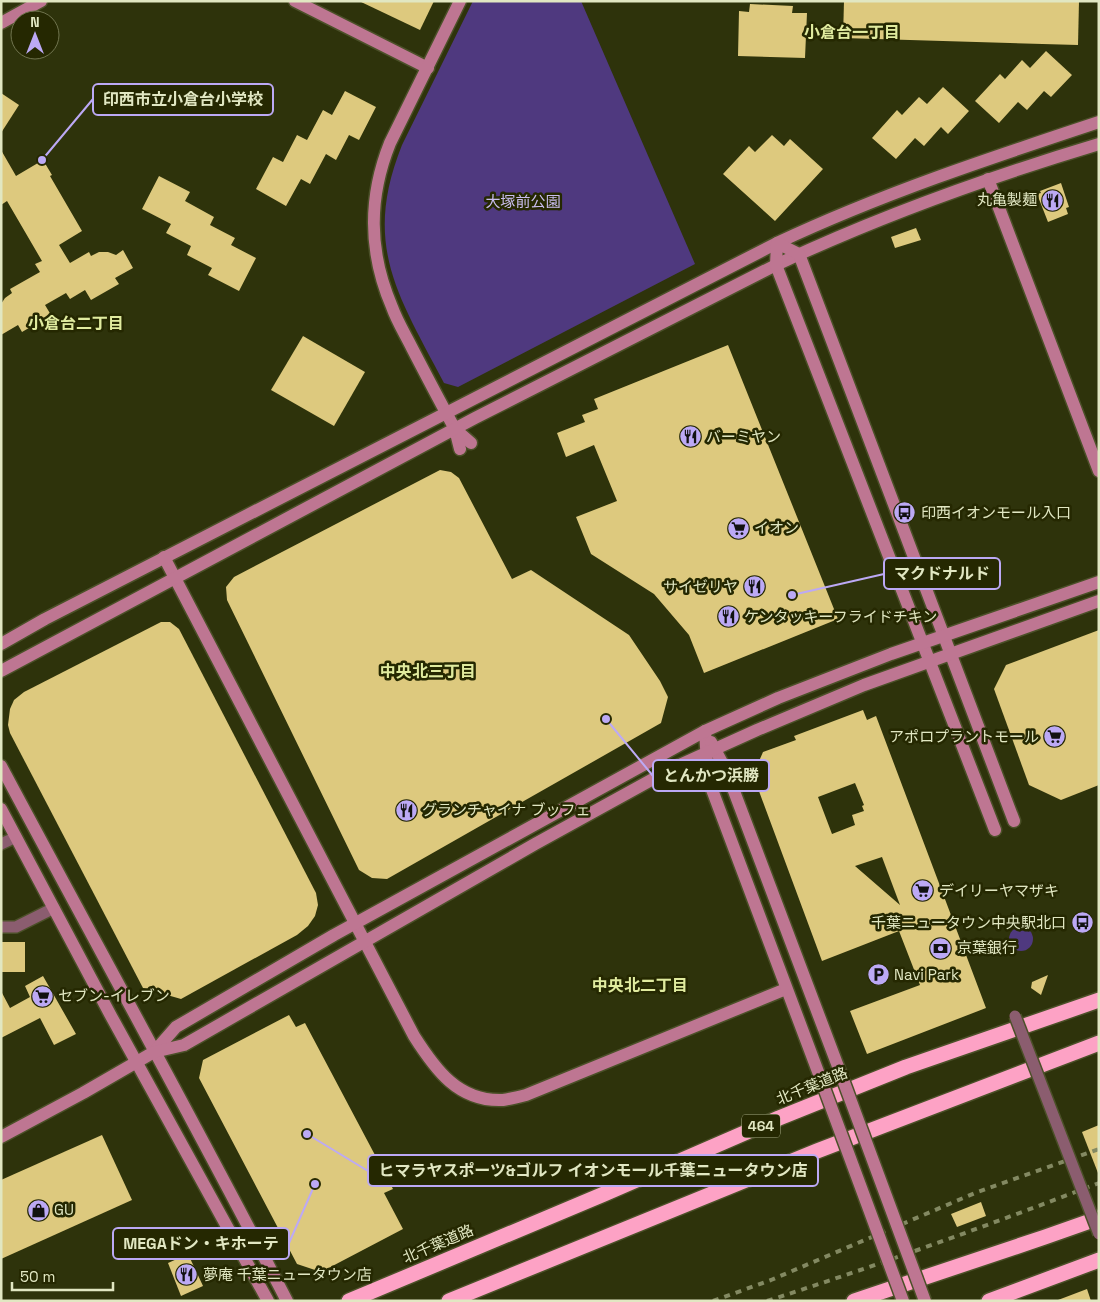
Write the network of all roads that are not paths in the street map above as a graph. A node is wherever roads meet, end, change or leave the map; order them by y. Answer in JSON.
{"nodes":[{"id":1,"x":41,"y":1,"type":"edge"},
{"id":2,"x":295,"y":1,"type":"edge"},
{"id":3,"x":460,"y":1,"type":"edge"},
{"id":4,"x":1,"y":23,"type":"edge"},
{"id":5,"x":428,"y":68,"type":"junction"},
{"id":6,"x":1099,"y":122,"type":"edge"},
{"id":7,"x":1099,"y":144,"type":"edge"},
{"id":8,"x":988,"y":179,"type":"junction"},
{"id":9,"x":777,"y":243,"type":"junction"},
{"id":10,"x":799,"y":254,"type":"junction"},
{"id":11,"x":776,"y":265,"type":"junction"},
{"id":12,"x":446,"y":412,"type":"junction"},
{"id":13,"x":455,"y":429,"type":"junction"},
{"id":14,"x":465,"y":446,"type":"dead end"},
{"id":15,"x":1099,"y":471,"type":"edge"},
{"id":16,"x":164,"y":557,"type":"junction"},
{"id":17,"x":176,"y":579,"type":"junction"},
{"id":18,"x":1099,"y":582,"type":"edge"},
{"id":19,"x":1099,"y":601,"type":"edge"},
{"id":20,"x":944,"y":636,"type":"junction"},
{"id":21,"x":922,"y":643,"type":"junction"},
{"id":22,"x":1,"y":644,"type":"edge"},
{"id":23,"x":951,"y":654,"type":"junction"},
{"id":24,"x":930,"y":662,"type":"junction"},
{"id":25,"x":1,"y":671,"type":"edge"},
{"id":26,"x":705,"y":731,"type":"junction"},
{"id":27,"x":711,"y":751,"type":"junction"},
{"id":28,"x":1,"y":766,"type":"edge"},
{"id":29,"x":1,"y":809,"type":"edge"},
{"id":30,"x":1014,"y":821,"type":"dead end"},
{"id":31,"x":995,"y":830,"type":"dead end"},
{"id":32,"x":16,"y":837,"type":"junction"},
{"id":33,"x":1,"y":844,"type":"edge"},
{"id":34,"x":54,"y":908,"type":"junction"},
{"id":35,"x":355,"y":922,"type":"junction"},
{"id":36,"x":1,"y":928,"type":"edge"},
{"id":37,"x":365,"y":942,"type":"junction"},
{"id":38,"x":786,"y":988,"type":"junction"},
{"id":39,"x":1099,"y":1000,"type":"edge"},
{"id":40,"x":1015,"y":1016,"type":"dead end"},
{"id":41,"x":1099,"y":1043,"type":"edge"},
{"id":42,"x":154,"y":1052,"type":"junction"},
{"id":43,"x":136,"y":1062,"type":"junction"},
{"id":44,"x":1,"y":1137,"type":"edge"},
{"id":45,"x":1099,"y":1218,"type":"edge"},
{"id":46,"x":1099,"y":1234,"type":"edge"},
{"id":47,"x":1099,"y":1260,"type":"edge"},
{"id":48,"x":268,"y":1301,"type":"edge"},
{"id":49,"x":287,"y":1301,"type":"edge"},
{"id":50,"x":349,"y":1301,"type":"edge"},
{"id":51,"x":449,"y":1301,"type":"edge"},
{"id":52,"x":854,"y":1301,"type":"edge"},
{"id":53,"x":903,"y":1301,"type":"edge"},
{"id":54,"x":925,"y":1301,"type":"edge"},
{"id":55,"x":989,"y":1301,"type":"edge"}],
"edges":[{"from":1,"to":4,"type":"street"},
{"from":2,"to":5,"type":"street"},
{"from":3,"to":5,"type":"street"},
{"from":5,"to":12,"type":"street"},
{"from":6,"to":9,"type":"street"},
{"from":7,"to":8,"type":"street"},
{"from":8,"to":10,"type":"street"},
{"from":8,"to":15,"type":"street"},
{"from":9,"to":10,"type":"street"},
{"from":9,"to":11,"type":"street"},
{"from":9,"to":12,"type":"street"},
{"from":10,"to":11,"type":"street"},
{"from":10,"to":20,"type":"street"},
{"from":11,"to":13,"type":"street"},
{"from":11,"to":21,"type":"street"},
{"from":12,"to":13,"type":"street"},
{"from":12,"to":16,"type":"street"},
{"from":13,"to":14,"type":"street"},
{"from":13,"to":17,"type":"street"},
{"from":16,"to":17,"type":"street"},
{"from":16,"to":22,"type":"street"},
{"from":17,"to":25,"type":"street"},
{"from":17,"to":35,"type":"street"},
{"from":18,"to":20,"type":"street"},
{"from":19,"to":23,"type":"street"},
{"from":20,"to":21,"type":"street"},
{"from":20,"to":23,"type":"street"},
{"from":21,"to":24,"type":"street"},
{"from":21,"to":26,"type":"street"},
{"from":23,"to":24,"type":"street"},
{"from":23,"to":30,"type":"street"},
{"from":24,"to":27,"type":"street"},
{"from":24,"to":31,"type":"street"},
{"from":26,"to":27,"type":"street"},
{"from":26,"to":35,"type":"street"},
{"from":27,"to":37,"type":"street"},
{"from":27,"to":38,"type":"street"},
{"from":27,"to":54,"type":"street","bridge":true},
{"from":28,"to":42,"type":"street"},
{"from":29,"to":32,"type":"street"},
{"from":32,"to":33,"type":"street"},
{"from":32,"to":34,"type":"street"},
{"from":34,"to":36,"type":"street"},
{"from":34,"to":43,"type":"street"},
{"from":35,"to":37,"type":"street"},
{"from":35,"to":42,"type":"street"},
{"from":37,"to":38,"type":"street"},
{"from":37,"to":42,"type":"street"},
{"from":38,"to":53,"type":"street","bridge":true},
{"from":39,"to":50,"type":"highway","name":"北千葉道路","number":"464"},
{"from":40,"to":46,"type":"street","bridge":true},
{"from":41,"to":51,"type":"highway"},
{"from":42,"to":43,"type":"street"},
{"from":42,"to":49,"type":"street"},
{"from":43,"to":44,"type":"street"},
{"from":43,"to":48,"type":"street"},
{"from":45,"to":52,"type":"highway"},
{"from":47,"to":55,"type":"highway"}]}
